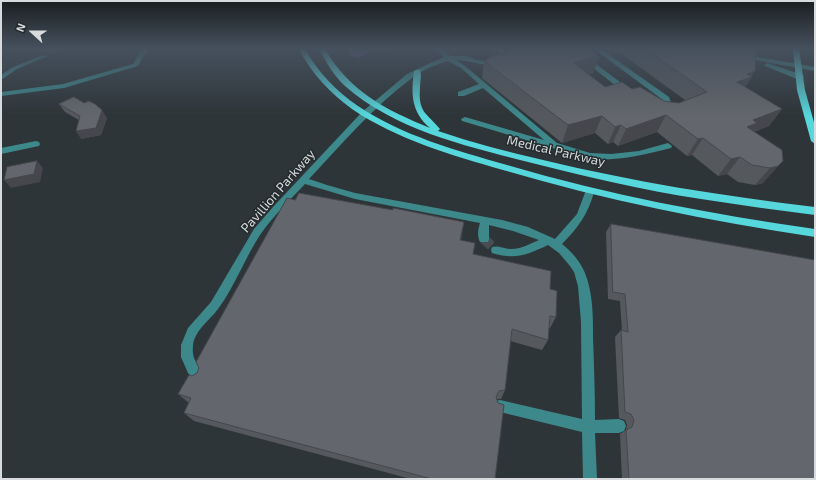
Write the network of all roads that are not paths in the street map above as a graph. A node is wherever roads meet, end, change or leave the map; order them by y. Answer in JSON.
{"nodes":[{"id":1,"x":10,"y":71,"type":"edge"},
{"id":2,"x":114,"y":71,"type":"edge"},
{"id":3,"x":315,"y":71,"type":"edge"},
{"id":4,"x":335,"y":71,"type":"edge"},
{"id":5,"x":418,"y":71,"type":"joint"},
{"id":6,"x":468,"y":71,"type":"edge"},
{"id":7,"x":601,"y":71,"type":"edge"},
{"id":8,"x":628,"y":71,"type":"edge"},
{"id":9,"x":785,"y":71,"type":"edge"},
{"id":10,"x":799,"y":71,"type":"edge"},
{"id":11,"x":800,"y":77,"type":"junction"},
{"id":12,"x":1,"y":78,"type":"edge"},
{"id":13,"x":484,"y":85,"type":"junction"},
{"id":14,"x":1,"y":94,"type":"edge"},
{"id":15,"x":461,"y":94,"type":"dead end"},
{"id":16,"x":635,"y":97,"type":"edge"},
{"id":17,"x":375,"y":104,"type":"junction"},
{"id":18,"x":652,"y":108,"type":"edge"},
{"id":19,"x":365,"y":114,"type":"junction"},
{"id":20,"x":465,"y":119,"type":"dead end"},
{"id":21,"x":446,"y":136,"type":"junction"},
{"id":22,"x":814,"y":137,"type":"edge"},
{"id":23,"x":36,"y":144,"type":"dead end"},
{"id":24,"x":557,"y":146,"type":"junction"},
{"id":25,"x":668,"y":146,"type":"dead end"},
{"id":26,"x":1,"y":151,"type":"edge"},
{"id":27,"x":304,"y":180,"type":"junction"},
{"id":28,"x":589,"y":192,"type":"junction"},
{"id":29,"x":815,"y":211,"type":"edge"},
{"id":30,"x":485,"y":220,"type":"junction"},
{"id":31,"x":815,"y":233,"type":"edge"},
{"id":32,"x":484,"y":238,"type":"dead end"},
{"id":33,"x":551,"y":243,"type":"junction"},
{"id":34,"x":496,"y":250,"type":"tunnel mouth"},
{"id":35,"x":201,"y":378,"type":"edge"},
{"id":36,"x":500,"y":406,"type":"edge"},
{"id":37,"x":619,"y":426,"type":"dead end"},
{"id":38,"x":590,"y":427,"type":"junction"},
{"id":39,"x":590,"y":479,"type":"edge"}],
"edges":[{"from":1,"to":12,"type":"street"},
{"from":2,"to":14,"type":"street"},
{"from":3,"to":19,"type":"main road"},
{"from":4,"to":17,"type":"main road","name":"Medical Parkway"},
{"from":5,"to":17,"type":"street","name":"Pavillion Parkway"},
{"from":5,"to":21,"type":"main road"},
{"from":6,"to":13,"type":"street"},
{"from":7,"to":16,"type":"street"},
{"from":8,"to":18,"type":"street"},
{"from":9,"to":11,"type":"street"},
{"from":10,"to":11,"type":"main road"},
{"from":11,"to":22,"type":"main road"},
{"from":13,"to":15,"type":"street"},
{"from":13,"to":24,"type":"street"},
{"from":17,"to":19,"type":"street","name":"Pavillion Parkway"},
{"from":17,"to":21,"type":"main road","name":"Medical Parkway"},
{"from":19,"to":27,"type":"street","name":"Pavillion Parkway"},
{"from":19,"to":28,"type":"main road"},
{"from":20,"to":24,"type":"street"},
{"from":21,"to":29,"type":"main road","name":"Medical Parkway"},
{"from":23,"to":26,"type":"street"},
{"from":24,"to":25,"type":"street"},
{"from":27,"to":30,"type":"street"},
{"from":27,"to":35,"type":"street","name":"Pavillion Parkway"},
{"from":28,"to":31,"type":"main road"},
{"from":28,"to":33,"type":"street"},
{"from":30,"to":32,"type":"street"},
{"from":30,"to":33,"type":"street"},
{"from":33,"to":34,"type":"street"},
{"from":33,"to":38,"type":"street"},
{"from":36,"to":38,"type":"street"},
{"from":37,"to":38,"type":"street"},
{"from":38,"to":39,"type":"street"}]}
